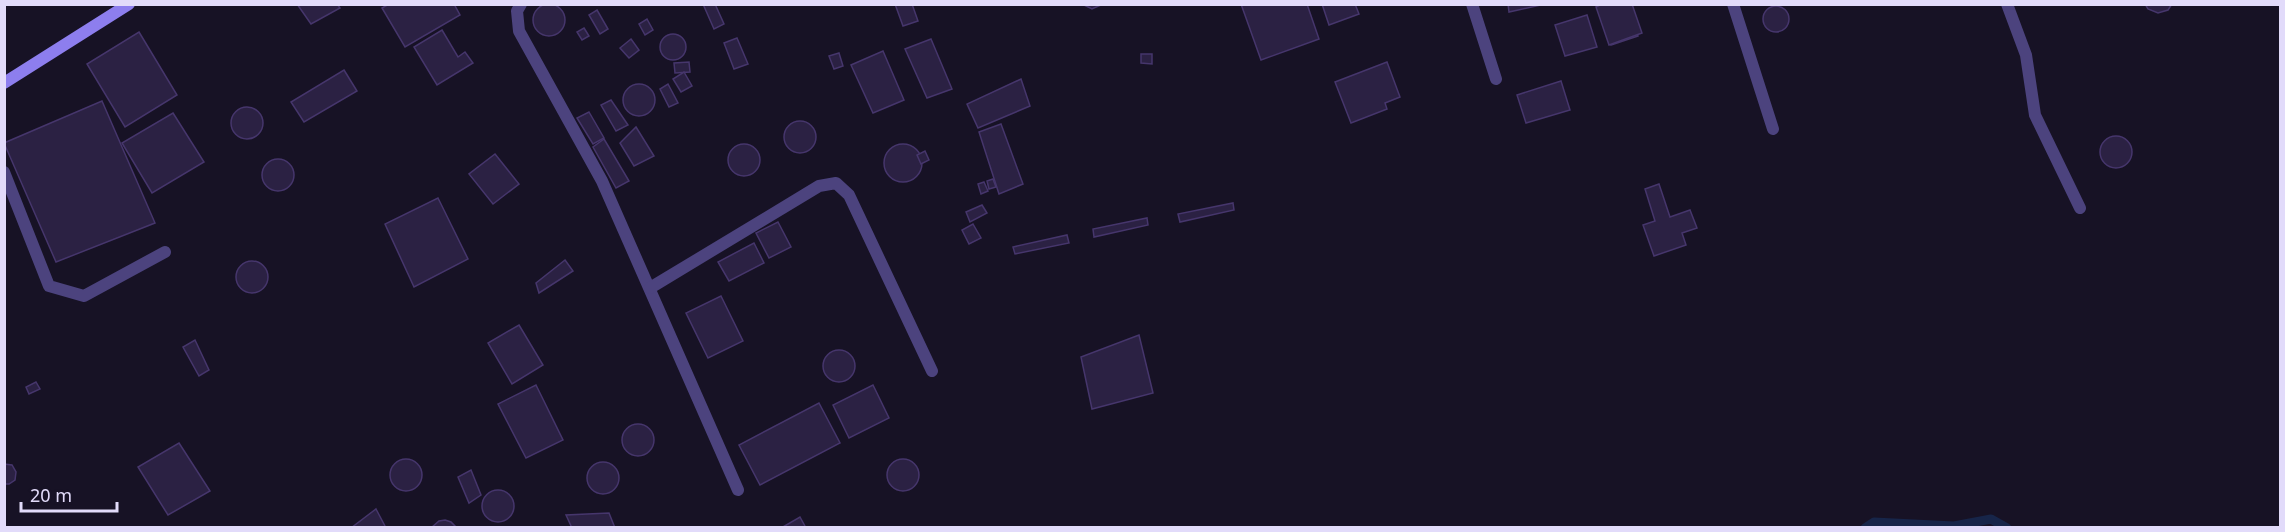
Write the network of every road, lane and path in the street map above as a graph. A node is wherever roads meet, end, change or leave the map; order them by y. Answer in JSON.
{"nodes":[{"id":1,"x":129,"y":4,"type":"edge"},
{"id":2,"x":522,"y":4,"type":"edge"},
{"id":3,"x":1472,"y":4,"type":"edge"},
{"id":4,"x":1733,"y":4,"type":"edge"},
{"id":5,"x":2007,"y":4,"type":"edge"},
{"id":6,"x":1496,"y":79,"type":"dead end"},
{"id":7,"x":4,"y":83,"type":"edge"},
{"id":8,"x":1773,"y":129,"type":"dead end"},
{"id":9,"x":4,"y":172,"type":"edge"},
{"id":10,"x":2080,"y":208,"type":"dead end"},
{"id":11,"x":165,"y":252,"type":"dead end"},
{"id":12,"x":650,"y":288,"type":"junction"},
{"id":13,"x":932,"y":371,"type":"dead end"},
{"id":14,"x":738,"y":490,"type":"dead end"}],
"edges":[{"from":1,"to":7,"type":"main road"},
{"from":2,"to":12,"type":"street"},
{"from":3,"to":6,"type":"street"},
{"from":4,"to":8,"type":"street"},
{"from":5,"to":10,"type":"street"},
{"from":9,"to":11,"type":"street"},
{"from":12,"to":13,"type":"street"},
{"from":12,"to":14,"type":"street"}]}
